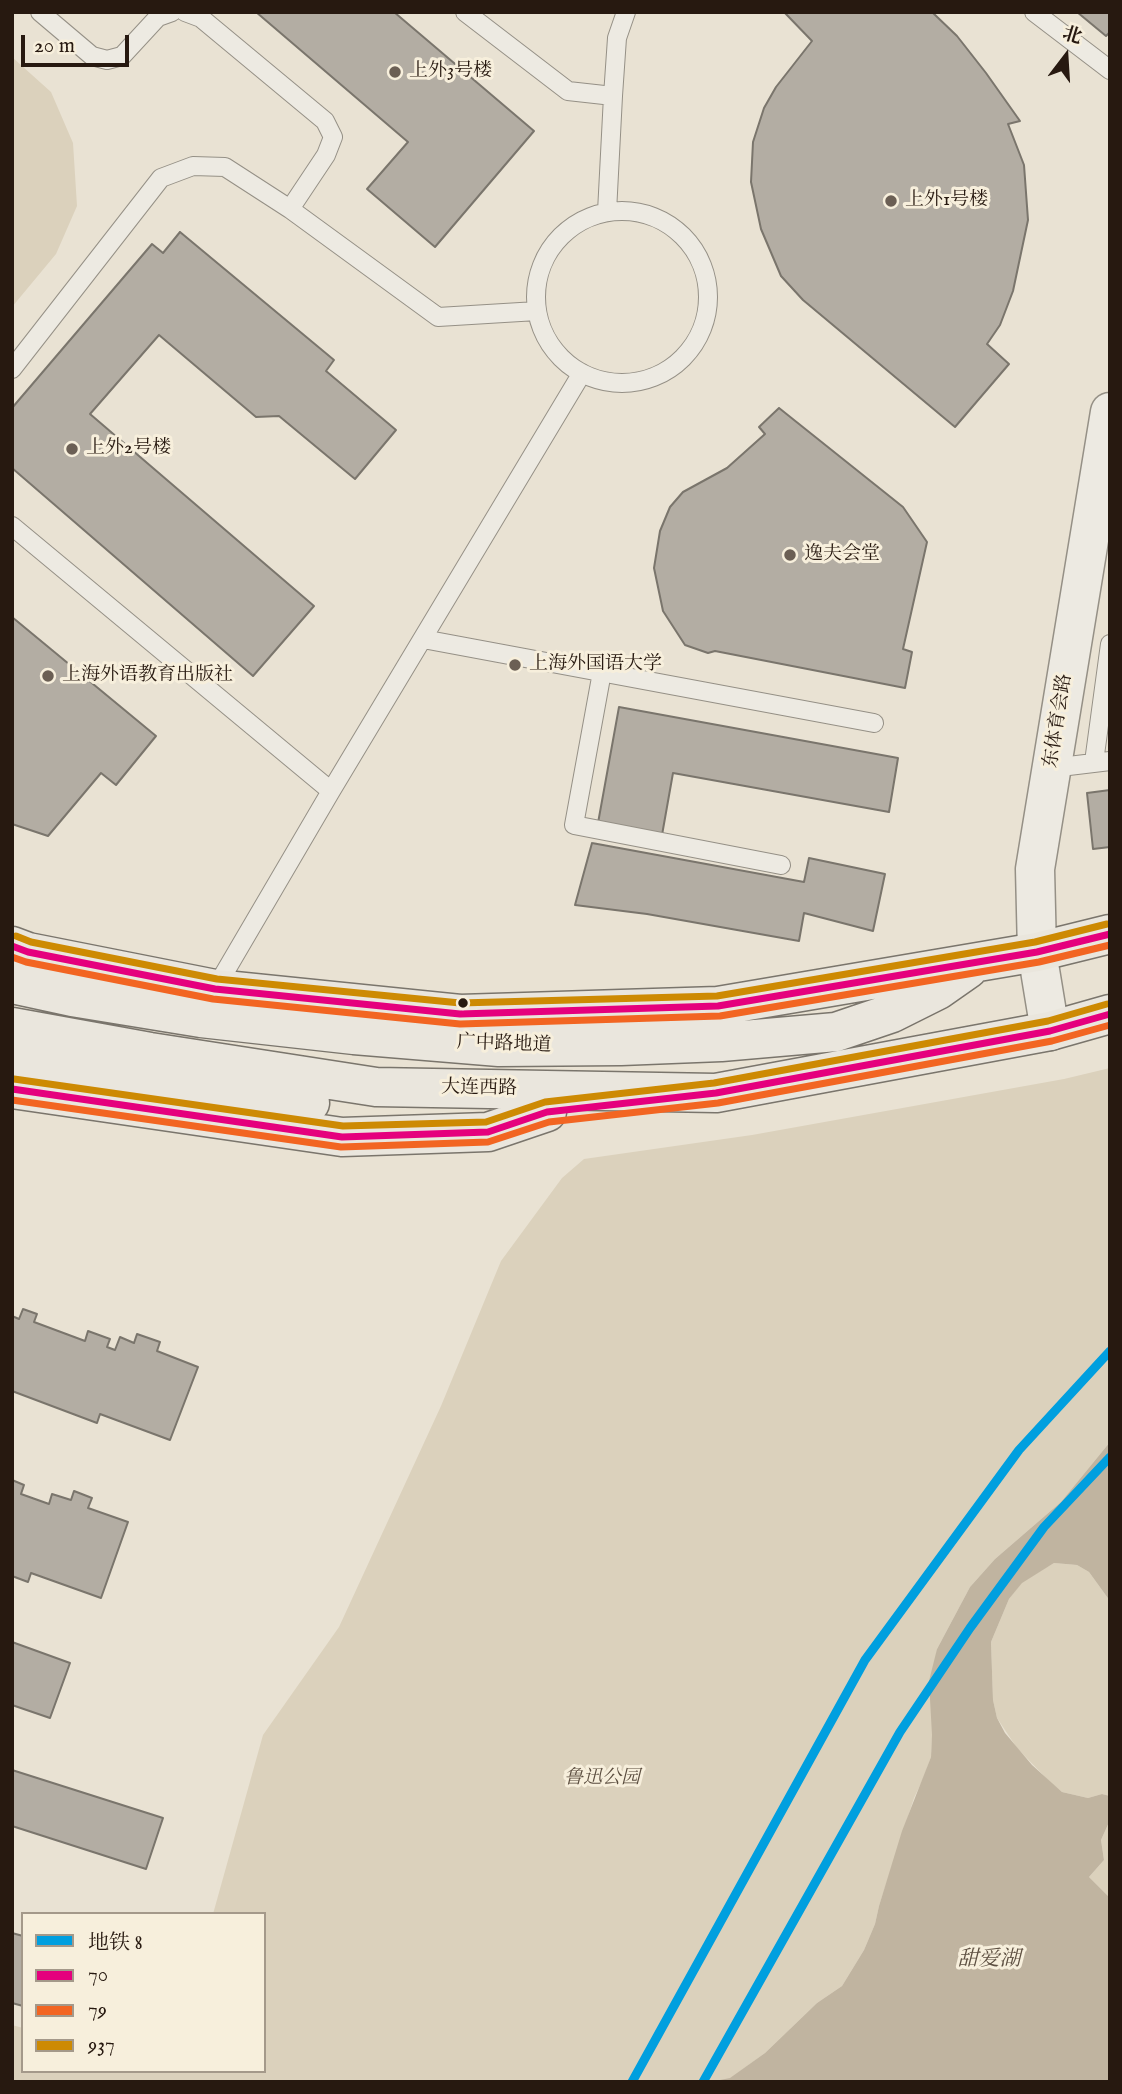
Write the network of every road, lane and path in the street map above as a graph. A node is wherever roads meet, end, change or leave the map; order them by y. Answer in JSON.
{"nodes":[{"id":1,"x":40,"y":12,"type":"edge"},
{"id":2,"x":173,"y":12,"type":"edge"},
{"id":3,"x":185,"y":12,"type":"edge"},
{"id":4,"x":465,"y":12,"type":"edge"},
{"id":5,"x":626,"y":12,"type":"edge"},
{"id":6,"x":1034,"y":12,"type":"edge"},
{"id":7,"x":1110,"y":70,"type":"edge"},
{"id":8,"x":612,"y":96,"type":"junction"},
{"id":9,"x":290,"y":209,"type":"junction"},
{"id":10,"x":607,"y":212,"type":"junction"},
{"id":11,"x":537,"y":311,"type":"junction"},
{"id":12,"x":12,"y":369,"type":"edge"},
{"id":13,"x":582,"y":373,"type":"junction"},
{"id":14,"x":1109,"y":415,"type":"edge"},
{"id":15,"x":12,"y":526,"type":"edge"},
{"id":16,"x":423,"y":639,"type":"junction"},
{"id":17,"x":1110,"y":644,"type":"edge"},
{"id":18,"x":602,"y":672,"type":"junction"},
{"id":19,"x":874,"y":723,"type":"dead end"},
{"id":20,"x":1102,"y":762,"type":"edge"},
{"id":21,"x":1052,"y":768,"type":"junction"},
{"id":22,"x":331,"y":791,"type":"junction"},
{"id":23,"x":781,"y":865,"type":"dead end"},
{"id":24,"x":1110,"y":934,"type":"edge"},
{"id":25,"x":12,"y":946,"type":"edge"},
{"id":26,"x":1037,"y":952,"type":"junction"},
{"id":27,"x":982,"y":960,"type":"junction"},
{"id":28,"x":12,"y":984,"type":"edge"},
{"id":29,"x":215,"y":989,"type":"junction"},
{"id":30,"x":1110,"y":1014,"type":"edge"},
{"id":31,"x":12,"y":1027,"type":"edge"},
{"id":32,"x":1049,"y":1031,"type":"junction"},
{"id":33,"x":12,"y":1055,"type":"edge"},
{"id":34,"x":12,"y":1089,"type":"edge"},
{"id":35,"x":716,"y":1093,"type":"junction"},
{"id":36,"x":547,"y":1112,"type":"junction"}],
"edges":[{"from":1,"to":2,"type":"lane"},
{"from":3,"to":9,"type":"lane"},
{"from":4,"to":8,"type":"lane"},
{"from":5,"to":8,"type":"lane"},
{"from":6,"to":7,"type":"lane"},
{"from":8,"to":10,"type":"lane"},
{"from":9,"to":11,"type":"lane"},
{"from":9,"to":12,"type":"lane"},
{"from":10,"to":11,"type":"lane"},
{"from":10,"to":13,"type":"lane"},
{"from":11,"to":13,"type":"lane"},
{"from":13,"to":16,"type":"lane"},
{"from":14,"to":21,"type":"street","name":"东体育会路"},
{"from":15,"to":22,"type":"lane"},
{"from":16,"to":18,"type":"lane"},
{"from":16,"to":22,"type":"lane"},
{"from":17,"to":20,"type":"lane"},
{"from":18,"to":19,"type":"lane"},
{"from":18,"to":23,"type":"lane"},
{"from":20,"to":21,"type":"lane"},
{"from":21,"to":26,"type":"street","name":"东体育会路"},
{"from":22,"to":29,"type":"lane"},
{"from":24,"to":26,"type":"main road"},
{"from":25,"to":29,"type":"main road"},
{"from":26,"to":27,"type":"main road"},
{"from":26,"to":32,"type":"street","name":"东体育会路"},
{"from":27,"to":28,"type":"main road","name":"广中路地道"},
{"from":27,"to":29,"type":"main road"},
{"from":30,"to":32,"type":"main road","name":"大连西路"},
{"from":31,"to":35,"type":"main road","name":"大连西路"},
{"from":32,"to":35,"type":"main road","name":"大连西路"},
{"from":33,"to":36,"type":"main road"},
{"from":34,"to":36,"type":"main road"},
{"from":35,"to":36,"type":"main road"}]}
